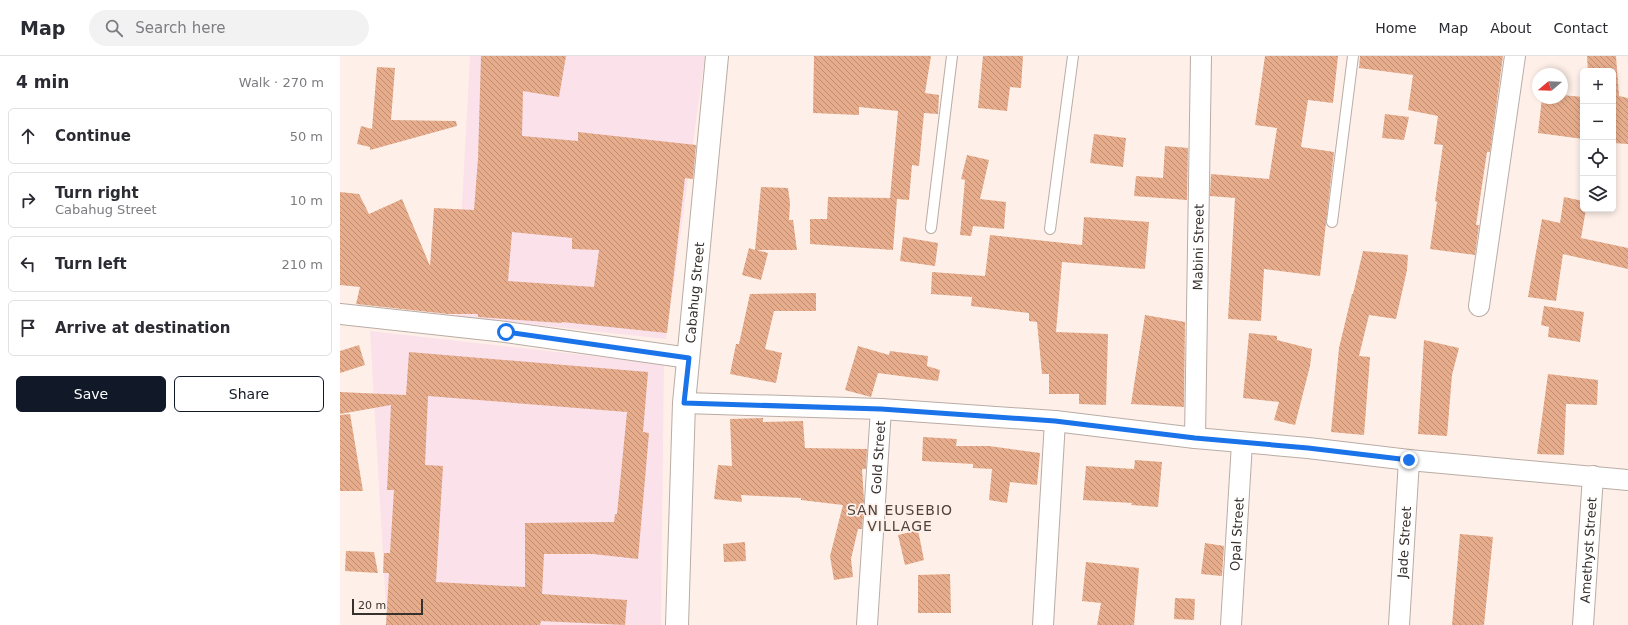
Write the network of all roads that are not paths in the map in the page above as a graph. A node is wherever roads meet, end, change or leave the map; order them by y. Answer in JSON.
{"nodes":[{"id":1,"x":717,"y":56,"type":"edge"},
{"id":2,"x":952,"y":56,"type":"edge"},
{"id":3,"x":1073,"y":56,"type":"edge"},
{"id":4,"x":1201,"y":56,"type":"edge"},
{"id":5,"x":1353,"y":56,"type":"edge"},
{"id":6,"x":1516,"y":56,"type":"edge"},
{"id":7,"x":1332,"y":222,"type":"dead end"},
{"id":8,"x":932,"y":228,"type":"dead end"},
{"id":9,"x":1050,"y":229,"type":"dead end"},
{"id":10,"x":1479,"y":306,"type":"dead end"},
{"id":11,"x":340,"y":314,"type":"edge"},
{"id":12,"x":689,"y":358,"type":"junction"},
{"id":13,"x":684,"y":403,"type":"junction"},
{"id":14,"x":881,"y":409,"type":"junction"},
{"id":15,"x":1055,"y":421,"type":"junction"},
{"id":16,"x":1195,"y":438,"type":"junction"},
{"id":17,"x":1242,"y":442,"type":"junction"},
{"id":18,"x":1409,"y":460,"type":"junction"},
{"id":19,"x":1593,"y":476,"type":"junction"},
{"id":20,"x":1628,"y":480,"type":"edge"},
{"id":21,"x":677,"y":625,"type":"edge"},
{"id":22,"x":867,"y":625,"type":"edge"},
{"id":23,"x":1043,"y":625,"type":"edge"},
{"id":24,"x":1231,"y":625,"type":"edge"},
{"id":25,"x":1399,"y":625,"type":"edge"},
{"id":26,"x":1583,"y":625,"type":"edge"}],
"edges":[{"from":1,"to":12,"type":"street","name":"Cabahug Street"},
{"from":2,"to":8,"type":"lane"},
{"from":3,"to":9,"type":"lane"},
{"from":4,"to":16,"type":"street","name":"Mabini Street"},
{"from":5,"to":7,"type":"lane"},
{"from":6,"to":10,"type":"street"},
{"from":11,"to":12,"type":"street"},
{"from":12,"to":13,"type":"street","name":"Cabahug Street"},
{"from":13,"to":14,"type":"street"},
{"from":13,"to":21,"type":"street","name":"Cabahug Street"},
{"from":14,"to":15,"type":"street"},
{"from":14,"to":22,"type":"street","name":"Gold Street"},
{"from":15,"to":16,"type":"street"},
{"from":15,"to":23,"type":"street"},
{"from":16,"to":17,"type":"street"},
{"from":17,"to":18,"type":"street"},
{"from":17,"to":24,"type":"street","name":"Opal Street"},
{"from":18,"to":19,"type":"street"},
{"from":18,"to":25,"type":"street","name":"Jade Street"},
{"from":19,"to":20,"type":"street"},
{"from":19,"to":26,"type":"street","name":"Amethyst Street"}]}
